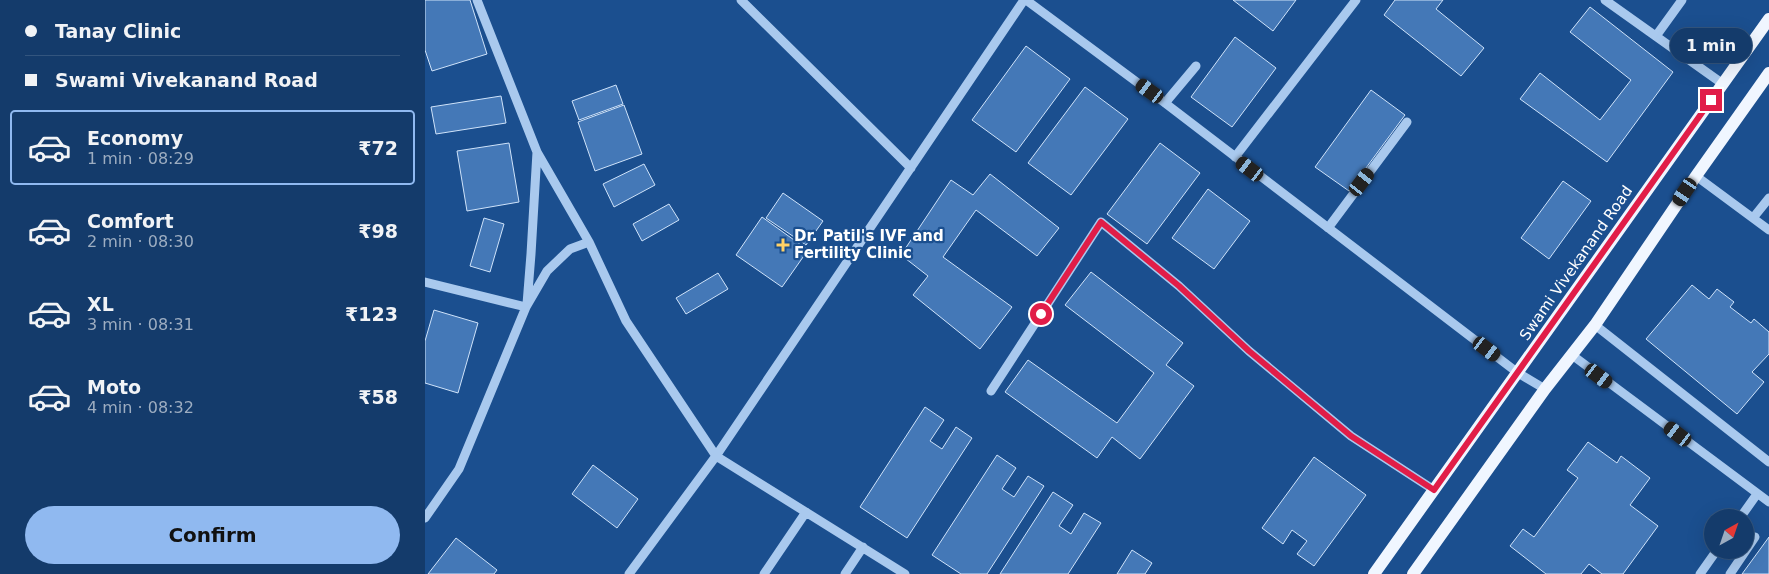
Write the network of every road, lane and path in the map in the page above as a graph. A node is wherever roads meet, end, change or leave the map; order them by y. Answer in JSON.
{"nodes":[{"id":1,"x":477,"y":0,"type":"edge"},
{"id":2,"x":741,"y":0,"type":"edge"},
{"id":3,"x":1025,"y":0,"type":"edge"},
{"id":4,"x":1356,"y":0,"type":"edge"},
{"id":5,"x":1605,"y":0,"type":"edge"},
{"id":6,"x":1682,"y":0,"type":"edge"},
{"id":7,"x":1769,"y":19,"type":"edge"},
{"id":8,"x":1656,"y":36,"type":"junction"},
{"id":9,"x":1196,"y":66,"type":"dead end"},
{"id":10,"x":1769,"y":73,"type":"edge"},
{"id":11,"x":1723,"y":84,"type":"junction"},
{"id":12,"x":1165,"y":103,"type":"junction"},
{"id":13,"x":1407,"y":122,"type":"dead end"},
{"id":14,"x":537,"y":152,"type":"junction"},
{"id":15,"x":1235,"y":157,"type":"junction"},
{"id":16,"x":911,"y":168,"type":"junction"},
{"id":17,"x":1696,"y":176,"type":"junction"},
{"id":18,"x":1769,"y":198,"type":"edge"},
{"id":19,"x":1753,"y":218,"type":"junction"},
{"id":20,"x":1328,"y":228,"type":"junction"},
{"id":21,"x":1769,"y":230,"type":"edge"},
{"id":22,"x":589,"y":242,"type":"junction"},
{"id":23,"x":425,"y":282,"type":"edge"},
{"id":24,"x":526,"y":307,"type":"junction"},
{"id":25,"x":1595,"y":325,"type":"junction"},
{"id":26,"x":1572,"y":355,"type":"junction"},
{"id":27,"x":1518,"y":373,"type":"junction"},
{"id":28,"x":1545,"y":389,"type":"junction"},
{"id":29,"x":991,"y":391,"type":"dead end"},
{"id":30,"x":717,"y":456,"type":"junction"},
{"id":31,"x":1769,"y":462,"type":"edge"},
{"id":32,"x":1434,"y":490,"type":"junction"},
{"id":33,"x":1757,"y":494,"type":"junction"},
{"id":34,"x":1769,"y":502,"type":"edge"},
{"id":35,"x":1746,"y":509,"type":"edge"},
{"id":36,"x":806,"y":512,"type":"junction"},
{"id":37,"x":425,"y":518,"type":"edge"},
{"id":38,"x":1755,"y":537,"type":"dead end"},
{"id":39,"x":863,"y":547,"type":"junction"},
{"id":40,"x":1711,"y":559,"type":"edge"},
{"id":41,"x":629,"y":574,"type":"edge"},
{"id":42,"x":764,"y":574,"type":"edge"},
{"id":43,"x":845,"y":574,"type":"edge"},
{"id":44,"x":905,"y":574,"type":"edge"},
{"id":45,"x":1374,"y":574,"type":"edge"},
{"id":46,"x":1413,"y":574,"type":"edge"},
{"id":47,"x":1700,"y":574,"type":"edge"},
{"id":48,"x":1730,"y":574,"type":"edge"}],
"edges":[{"from":1,"to":14,"type":"street"},
{"from":2,"to":16,"type":"street"},
{"from":3,"to":12,"type":"street"},
{"from":3,"to":16,"type":"street"},
{"from":4,"to":15,"type":"street"},
{"from":5,"to":8,"type":"street"},
{"from":6,"to":8,"type":"street"},
{"from":7,"to":11,"type":"main road","name":"Swami Vivekanand Road"},
{"from":8,"to":11,"type":"street"},
{"from":9,"to":12,"type":"street"},
{"from":10,"to":17,"type":"main road"},
{"from":11,"to":27,"type":"main road","name":"Swami Vivekanand Road"},
{"from":12,"to":15,"type":"street"},
{"from":13,"to":20,"type":"street"},
{"from":14,"to":22,"type":"street"},
{"from":14,"to":24,"type":"street"},
{"from":15,"to":20,"type":"street"},
{"from":16,"to":30,"type":"street"},
{"from":17,"to":19,"type":"street"},
{"from":17,"to":25,"type":"main road"},
{"from":18,"to":19,"type":"street"},
{"from":19,"to":21,"type":"street"},
{"from":20,"to":27,"type":"street"},
{"from":22,"to":24,"type":"street"},
{"from":22,"to":30,"type":"street"},
{"from":23,"to":24,"type":"street"},
{"from":24,"to":37,"type":"street"},
{"from":25,"to":26,"type":"main road"},
{"from":25,"to":31,"type":"street"},
{"from":26,"to":28,"type":"main road"},
{"from":26,"to":33,"type":"street"},
{"from":27,"to":28,"type":"street"},
{"from":27,"to":32,"type":"main road","name":"Swami Vivekanand Road"},
{"from":28,"to":46,"type":"main road"},
{"from":29,"to":32,"type":"street"},
{"from":30,"to":36,"type":"street"},
{"from":30,"to":41,"type":"street"},
{"from":32,"to":45,"type":"main road","name":"Swami Vivekanand Road"},
{"from":33,"to":34,"type":"street"},
{"from":33,"to":35,"type":"street"},
{"from":36,"to":39,"type":"street"},
{"from":36,"to":42,"type":"street"},
{"from":38,"to":48,"type":"street"},
{"from":39,"to":43,"type":"street"},
{"from":39,"to":44,"type":"street"},
{"from":40,"to":47,"type":"street"}]}
